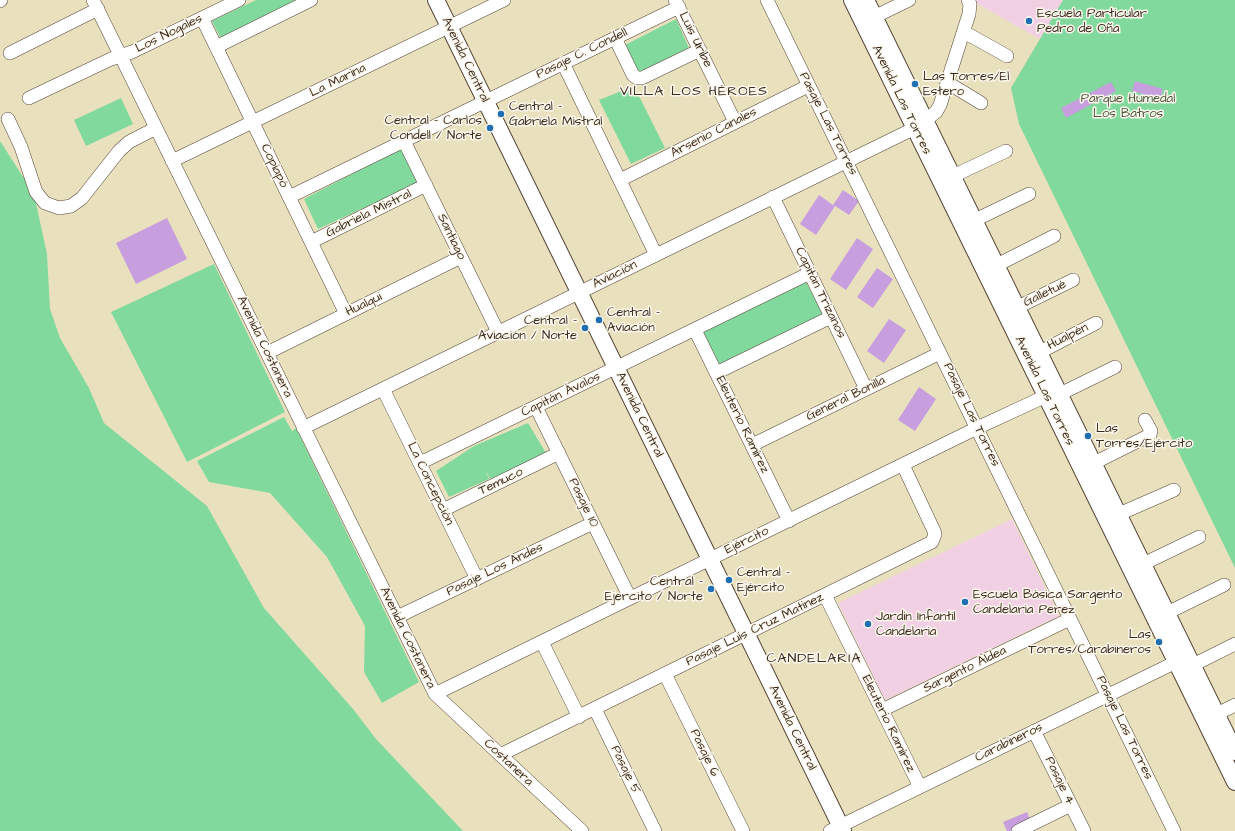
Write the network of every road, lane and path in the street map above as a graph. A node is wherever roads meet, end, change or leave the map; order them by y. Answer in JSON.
{"nodes":[{"id":1,"x":239,"y":0,"type":"edge"},
{"id":2,"x":311,"y":0,"type":"edge"},
{"id":3,"x":436,"y":0,"type":"edge"},
{"id":4,"x":504,"y":0,"type":"edge"},
{"id":5,"x":766,"y":0,"type":"edge"},
{"id":6,"x":852,"y":0,"type":"edge"},
{"id":7,"x":866,"y":0,"type":"edge"},
{"id":8,"x":909,"y":0,"type":"edge"},
{"id":9,"x":968,"y":0,"type":"edge"},
{"id":10,"x":677,"y":3,"type":"edge"},
{"id":11,"x":95,"y":4,"type":"edge"},
{"id":12,"x":874,"y":17,"type":"junction"},
{"id":13,"x":202,"y":18,"type":"junction"},
{"id":14,"x":449,"y":27,"type":"junction"},
{"id":15,"x":964,"y":32,"type":"junction"},
{"id":16,"x":615,"y":38,"type":"junction"},
{"id":17,"x":216,"y":47,"type":"junction"},
{"id":18,"x":700,"y":50,"type":"junction"},
{"id":19,"x":10,"y":53,"type":"dead end"},
{"id":20,"x":121,"y":56,"type":"junction"},
{"id":21,"x":1007,"y":56,"type":"dead end"},
{"id":22,"x":563,"y":63,"type":"junction"},
{"id":23,"x":948,"y":83,"type":"junction"},
{"id":24,"x":808,"y":86,"type":"junction"},
{"id":25,"x":29,"y":98,"type":"dead end"},
{"id":26,"x":485,"y":101,"type":"junction"},
{"id":27,"x":981,"y":103,"type":"dead end"},
{"id":28,"x":8,"y":119,"type":"dead end"},
{"id":29,"x":253,"y":122,"type":"junction"},
{"id":30,"x":735,"y":122,"type":"junction"},
{"id":31,"x":920,"y":124,"type":"junction"},
{"id":32,"x":156,"y":128,"type":"junction"},
{"id":33,"x":404,"y":141,"type":"junction"},
{"id":34,"x":1006,"y":151,"type":"dead end"},
{"id":35,"x":172,"y":161,"type":"junction"},
{"id":36,"x":846,"y":161,"type":"junction"},
{"id":37,"x":953,"y":176,"type":"junction"},
{"id":38,"x":620,"y":180,"type":"junction"},
{"id":39,"x":426,"y":185,"type":"junction"},
{"id":40,"x":1029,"y":194,"type":"dead end"},
{"id":41,"x":290,"y":197,"type":"junction"},
{"id":42,"x":773,"y":197,"type":"junction"},
{"id":43,"x":975,"y":220,"type":"junction"},
{"id":44,"x":1054,"y":236,"type":"dead end"},
{"id":45,"x":311,"y":242,"type":"junction"},
{"id":46,"x":656,"y":255,"type":"junction"},
{"id":47,"x":461,"y":257,"type":"junction"},
{"id":48,"x":997,"y":265,"type":"junction"},
{"id":49,"x":810,"y":273,"type":"junction"},
{"id":50,"x":1073,"y":280,"type":"dead end"},
{"id":51,"x":579,"y":293,"type":"junction"},
{"id":52,"x":1018,"y":307,"type":"junction"},
{"id":53,"x":346,"y":314,"type":"junction"},
{"id":54,"x":831,"y":317,"type":"junction"},
{"id":55,"x":1096,"y":323,"type":"dead end"},
{"id":56,"x":696,"y":330,"type":"junction"},
{"id":57,"x":498,"y":332,"type":"junction"},
{"id":58,"x":1040,"y":352,"type":"junction"},
{"id":59,"x":267,"y":353,"type":"junction"},
{"id":60,"x":940,"y":353,"type":"junction"},
{"id":61,"x":616,"y":368,"type":"junction"},
{"id":62,"x":1115,"y":368,"type":"dead end"},
{"id":63,"x":716,"y":373,"type":"junction"},
{"id":64,"x":383,"y":389,"type":"junction"},
{"id":65,"x":866,"y":389,"type":"junction"},
{"id":66,"x":1053,"y":395,"type":"junction"},
{"id":67,"x":536,"y":407,"type":"junction"},
{"id":68,"x":1145,"y":420,"type":"dead end"},
{"id":69,"x":303,"y":428,"type":"junction"},
{"id":70,"x":977,"y":428,"type":"junction"},
{"id":71,"x":752,"y":445,"type":"junction"},
{"id":72,"x":559,"y":453,"type":"junction"},
{"id":73,"x":420,"y":463,"type":"junction"},
{"id":74,"x":1094,"y":463,"type":"junction"},
{"id":75,"x":903,"y":465,"type":"junction"},
{"id":76,"x":1174,"y":490,"type":"dead end"},
{"id":77,"x":443,"y":510,"type":"junction"},
{"id":78,"x":1119,"y":514,"type":"junction"},
{"id":79,"x":789,"y":521,"type":"junction"},
{"id":80,"x":593,"y":523,"type":"junction"},
{"id":81,"x":1199,"y":537,"type":"dead end"},
{"id":82,"x":710,"y":559,"type":"junction"},
{"id":83,"x":1143,"y":564,"type":"junction"},
{"id":84,"x":477,"y":579,"type":"junction"},
{"id":85,"x":1224,"y":585,"type":"dead end"},
{"id":86,"x":825,"y":595,"type":"junction"},
{"id":87,"x":630,"y":598,"type":"junction"},
{"id":88,"x":1167,"y":613,"type":"junction"},
{"id":89,"x":396,"y":617,"type":"junction"},
{"id":90,"x":1070,"y":619,"type":"junction"},
{"id":91,"x":746,"y":634,"type":"junction"},
{"id":92,"x":542,"y":642,"type":"junction"},
{"id":93,"x":1235,"y":644,"type":"edge"},
{"id":94,"x":1186,"y":662,"type":"junction"},
{"id":95,"x":666,"y":674,"type":"junction"},
{"id":96,"x":435,"y":694,"type":"junction"},
{"id":97,"x":1108,"y":695,"type":"junction"},
{"id":98,"x":1235,"y":705,"type":"edge"},
{"id":99,"x":596,"y":709,"type":"junction"},
{"id":100,"x":882,"y":710,"type":"junction"},
{"id":101,"x":1217,"y":714,"type":"junction"},
{"id":102,"x":579,"y":717,"type":"junction"},
{"id":103,"x":1034,"y":731,"type":"junction"},
{"id":104,"x":1235,"y":752,"type":"edge"},
{"id":105,"x":500,"y":756,"type":"junction"},
{"id":106,"x":1235,"y":782,"type":"edge"},
{"id":107,"x":920,"y":787,"type":"junction"},
{"id":108,"x":1071,"y":805,"type":"junction"},
{"id":109,"x":838,"y":829,"type":"edge"},
{"id":110,"x":582,"y":831,"type":"edge"},
{"id":111,"x":655,"y":831,"type":"edge"},
{"id":112,"x":743,"y":831,"type":"edge"},
{"id":113,"x":1018,"y":831,"type":"edge"},
{"id":114,"x":1084,"y":831,"type":"edge"},
{"id":115,"x":1174,"y":831,"type":"edge"}],
"edges":[{"from":1,"to":13,"type":"street","name":"Los Nogales"},
{"from":2,"to":17,"type":"street"},
{"from":3,"to":14,"type":"street","name":"Avenida Central"},
{"from":4,"to":14,"type":"street","name":"La Marina"},
{"from":5,"to":24,"type":"street","name":"Pasaje Las Torres"},
{"from":6,"to":31,"type":"street","name":"Avenida Las Torres"},
{"from":7,"to":12,"type":"street","name":"Avenida Las Torres"},
{"from":8,"to":12,"type":"street"},
{"from":9,"to":15,"type":"street","name":"Aviación"},
{"from":10,"to":16,"type":"street","name":"Pasaje C. Condell"},
{"from":10,"to":18,"type":"street","name":"Luis Uribe"},
{"from":11,"to":19,"type":"street"},
{"from":11,"to":20,"type":"street","name":"Avenida Costanera"},
{"from":12,"to":31,"type":"street","name":"Avenida Las Torres"},
{"from":13,"to":17,"type":"street","name":"Copiapó"},
{"from":13,"to":20,"type":"street","name":"Los Nogales"},
{"from":14,"to":26,"type":"street","name":"Avenida Central"},
{"from":14,"to":29,"type":"street","name":"La Marina"},
{"from":15,"to":21,"type":"street"},
{"from":15,"to":23,"type":"street","name":"Aviación"},
{"from":16,"to":18,"type":"street"},
{"from":16,"to":22,"type":"street","name":"Pasaje C. Condell"},
{"from":17,"to":29,"type":"street","name":"Copiapó"},
{"from":18,"to":30,"type":"street","name":"Luis Uribe"},
{"from":20,"to":25,"type":"street","name":"Los Nogales"},
{"from":20,"to":32,"type":"street","name":"Avenida Costanera"},
{"from":22,"to":26,"type":"street","name":"Pasaje C. Condell"},
{"from":22,"to":38,"type":"street"},
{"from":23,"to":27,"type":"street"},
{"from":23,"to":31,"type":"street","name":"Aviación"},
{"from":24,"to":30,"type":"street","name":"Arsenio Canales"},
{"from":24,"to":36,"type":"street","name":"Pasaje Las Torres"},
{"from":26,"to":33,"type":"street"},
{"from":26,"to":51,"type":"street","name":"Avenida Central"},
{"from":28,"to":32,"type":"street"},
{"from":29,"to":35,"type":"street","name":"La Marina"},
{"from":29,"to":41,"type":"street","name":"Copiapó"},
{"from":30,"to":38,"type":"street","name":"Arsenio Canales"},
{"from":31,"to":36,"type":"street","name":"Aviación"},
{"from":31,"to":37,"type":"street","name":"Avenida Las Torres"},
{"from":31,"to":66,"type":"street","name":"Avenida Las Torres"},
{"from":32,"to":35,"type":"street","name":"Avenida Costanera"},
{"from":33,"to":39,"type":"street","name":"Santiago"},
{"from":33,"to":41,"type":"street"},
{"from":34,"to":37,"type":"street"},
{"from":35,"to":59,"type":"street","name":"Avenida Costanera"},
{"from":36,"to":42,"type":"street","name":"Aviación"},
{"from":36,"to":60,"type":"street","name":"Pasaje Las Torres"},
{"from":37,"to":43,"type":"street","name":"Avenida Las Torres"},
{"from":38,"to":46,"type":"street"},
{"from":39,"to":45,"type":"street","name":"Gabriela Mistral"},
{"from":39,"to":47,"type":"street","name":"Santiago"},
{"from":40,"to":43,"type":"street"},
{"from":41,"to":45,"type":"street","name":"Copiapó"},
{"from":42,"to":46,"type":"street","name":"Aviación"},
{"from":42,"to":49,"type":"street","name":"Capitán Trizanos"},
{"from":43,"to":48,"type":"street","name":"Avenida Las Torres"},
{"from":44,"to":48,"type":"street"},
{"from":45,"to":53,"type":"street","name":"Copiapó"},
{"from":46,"to":51,"type":"street","name":"Aviación"},
{"from":47,"to":53,"type":"street","name":"Hualqui"},
{"from":47,"to":57,"type":"street","name":"Santiago"},
{"from":48,"to":52,"type":"street","name":"Avenida Las Torres"},
{"from":49,"to":54,"type":"street","name":"Capitán Trizanos"},
{"from":49,"to":56,"type":"street","name":"Capitán Ávalos"},
{"from":50,"to":52,"type":"street","name":"Galletué"},
{"from":51,"to":57,"type":"street","name":"Aviación"},
{"from":51,"to":61,"type":"street","name":"Avenida Central"},
{"from":52,"to":58,"type":"street","name":"Avenida Las Torres"},
{"from":53,"to":59,"type":"street","name":"Hualqui"},
{"from":54,"to":63,"type":"street"},
{"from":54,"to":65,"type":"street","name":"Capitán Trizanos"},
{"from":55,"to":58,"type":"street","name":"Hualpén"},
{"from":56,"to":61,"type":"street","name":"Capitán Ávalos"},
{"from":56,"to":63,"type":"street","name":"Eleuterio Ramírez"},
{"from":57,"to":64,"type":"street","name":"Aviación"},
{"from":58,"to":66,"type":"street","name":"Avenida Las Torres"},
{"from":59,"to":69,"type":"street","name":"Avenida Costanera"},
{"from":60,"to":65,"type":"street","name":"General Bonilla"},
{"from":60,"to":70,"type":"street","name":"Pasaje Las Torres"},
{"from":61,"to":67,"type":"street","name":"Capitán Ávalos"},
{"from":61,"to":82,"type":"street","name":"Avenida Central"},
{"from":62,"to":66,"type":"street","name":"Ejército"},
{"from":63,"to":71,"type":"street","name":"Eleuterio Ramírez"},
{"from":64,"to":69,"type":"street","name":"Aviación"},
{"from":64,"to":73,"type":"street","name":"La Concepción"},
{"from":65,"to":71,"type":"street","name":"General Bonilla"},
{"from":66,"to":70,"type":"street","name":"Ejército"},
{"from":66,"to":74,"type":"street","name":"Avenida Las Torres"},
{"from":66,"to":94,"type":"street","name":"Avenida Las Torres"},
{"from":67,"to":72,"type":"street","name":"Pasaje 10"},
{"from":67,"to":73,"type":"street","name":"Capitán Ávalos"},
{"from":68,"to":74,"type":"street"},
{"from":69,"to":89,"type":"street","name":"Avenida Costanera"},
{"from":70,"to":75,"type":"street","name":"Ejército"},
{"from":70,"to":90,"type":"street","name":"Pasaje Las Torres"},
{"from":71,"to":79,"type":"street","name":"Eleuterio Ramírez"},
{"from":72,"to":77,"type":"street","name":"Temuco"},
{"from":72,"to":80,"type":"street","name":"Pasaje 10"},
{"from":73,"to":77,"type":"street","name":"La Concepción"},
{"from":74,"to":78,"type":"street","name":"Avenida Las Torres"},
{"from":75,"to":79,"type":"street","name":"Ejército"},
{"from":75,"to":86,"type":"street","name":"Pasaje Luís Cruz Matinez"},
{"from":76,"to":78,"type":"street"},
{"from":77,"to":84,"type":"street","name":"La Concepción"},
{"from":78,"to":83,"type":"street","name":"Avenida Las Torres"},
{"from":79,"to":82,"type":"street","name":"Ejército"},
{"from":80,"to":84,"type":"street","name":"Pasaje Los Andes"},
{"from":80,"to":87,"type":"street","name":"Pasaje 10"},
{"from":81,"to":83,"type":"street"},
{"from":82,"to":87,"type":"street","name":"Ejército"},
{"from":82,"to":91,"type":"street","name":"Avenida Central"},
{"from":83,"to":88,"type":"street","name":"Avenida Las Torres"},
{"from":84,"to":89,"type":"street","name":"Pasaje Los Andes"},
{"from":85,"to":88,"type":"street"},
{"from":86,"to":91,"type":"street","name":"Pasaje Luís Cruz Matinez"},
{"from":86,"to":100,"type":"street","name":"Eleuterio Ramírez"},
{"from":87,"to":92,"type":"street","name":"Ejército"},
{"from":88,"to":94,"type":"street","name":"Avenida Las Torres"},
{"from":89,"to":96,"type":"street","name":"Avenida Costanera"},
{"from":90,"to":97,"type":"street","name":"Pasaje Las Torres"},
{"from":90,"to":100,"type":"street","name":"Sargento Aldea"},
{"from":91,"to":95,"type":"street","name":"Pasaje Luís Cruz Matinez"},
{"from":91,"to":109,"type":"street","name":"Avenida Central"},
{"from":92,"to":96,"type":"street","name":"Ejército"},
{"from":92,"to":102,"type":"street"},
{"from":93,"to":94,"type":"street","name":"Carabineros"},
{"from":94,"to":97,"type":"street","name":"Carabineros"},
{"from":94,"to":101,"type":"street","name":"Avenida Las Torres"},
{"from":94,"to":106,"type":"street","name":"Avenida Las Torres"},
{"from":95,"to":99,"type":"street","name":"Pasaje Luís Cruz Matinez"},
{"from":95,"to":112,"type":"street","name":"Pasaje 6"},
{"from":96,"to":105,"type":"street","name":"Costanera"},
{"from":97,"to":103,"type":"street","name":"Carabineros"},
{"from":97,"to":115,"type":"street","name":"Pasaje Las Torres"},
{"from":98,"to":101,"type":"street"},
{"from":99,"to":102,"type":"street","name":"Pasaje Luís Cruz Matinez"},
{"from":99,"to":111,"type":"street","name":"Pasaje 5"},
{"from":100,"to":107,"type":"street","name":"Eleuterio Ramírez"},
{"from":101,"to":104,"type":"street","name":"Avenida Las Torres"},
{"from":102,"to":105,"type":"street","name":"Pasaje Luís Cruz Matinez"},
{"from":103,"to":107,"type":"street","name":"Carabineros"},
{"from":103,"to":108,"type":"street","name":"Pasaje 4"},
{"from":105,"to":110,"type":"street","name":"Costanera"},
{"from":107,"to":109,"type":"street","name":"Carabineros"},
{"from":108,"to":113,"type":"street"},
{"from":108,"to":114,"type":"street","name":"Pasaje 4"}]}
